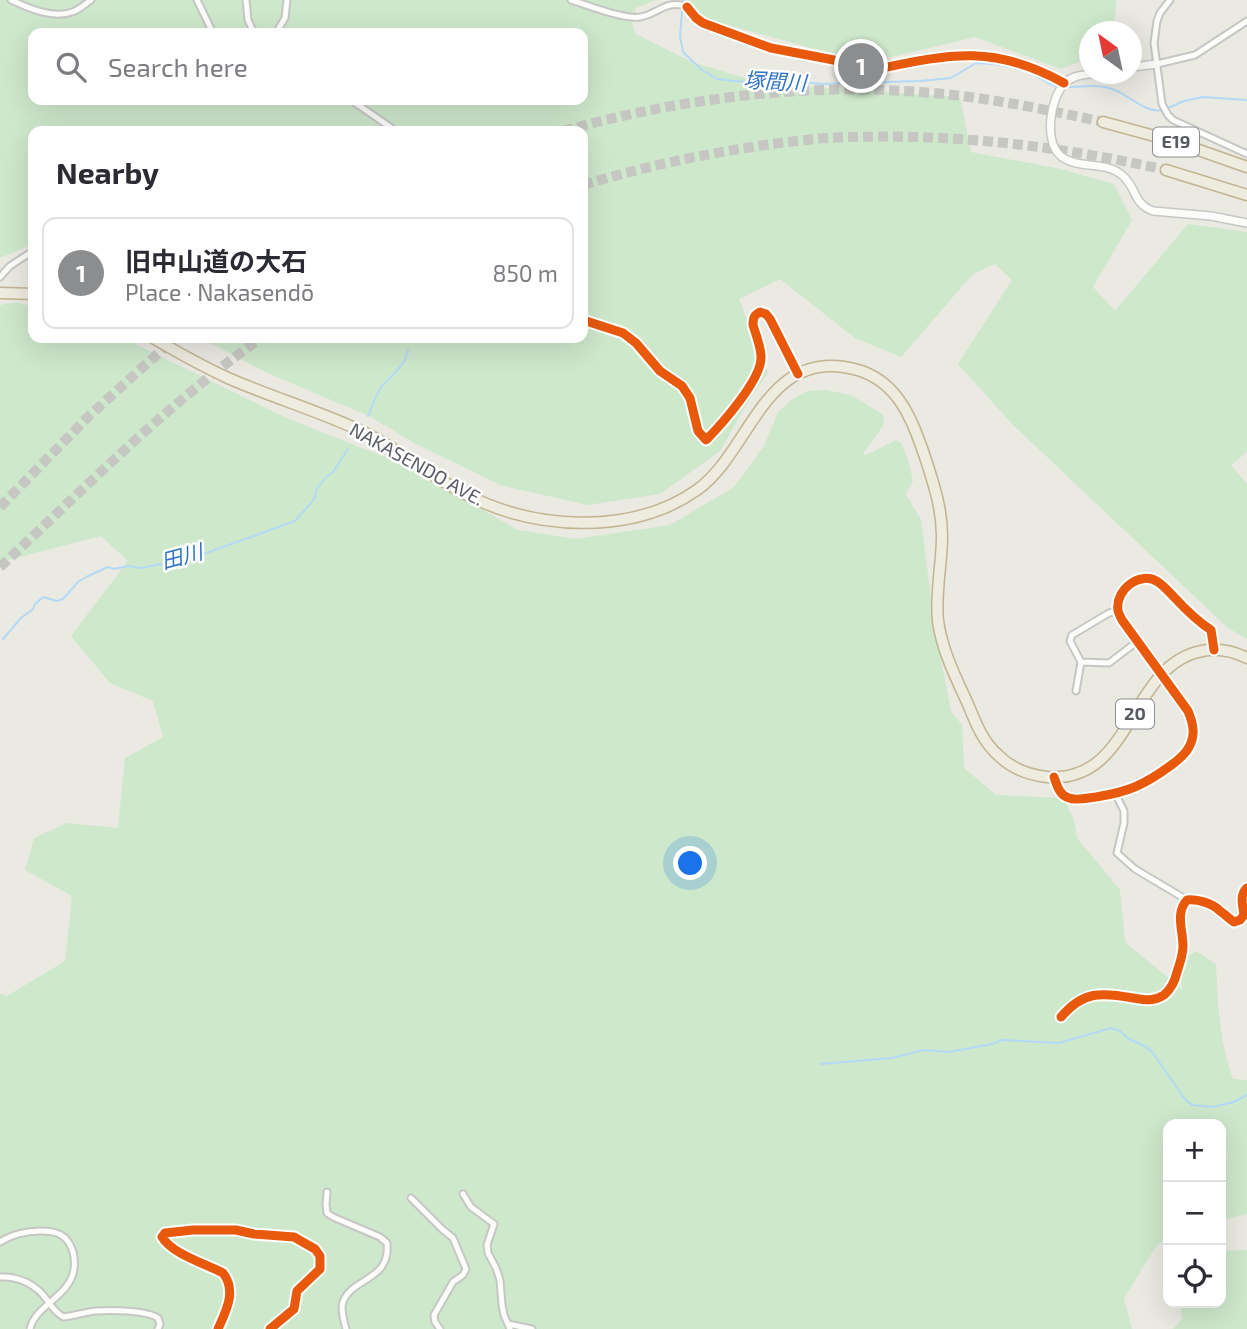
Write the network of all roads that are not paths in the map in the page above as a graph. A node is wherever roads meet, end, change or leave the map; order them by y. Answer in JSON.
{"nodes":[{"id":1,"x":11,"y":0,"type":"edge"},
{"id":2,"x":90,"y":0,"type":"edge"},
{"id":3,"x":197,"y":0,"type":"edge"},
{"id":4,"x":246,"y":0,"type":"edge"},
{"id":5,"x":287,"y":0,"type":"edge"},
{"id":6,"x":571,"y":0,"type":"edge"},
{"id":7,"x":1170,"y":0,"type":"edge"},
{"id":8,"x":1247,"y":21,"type":"edge"},
{"id":9,"x":211,"y":28,"type":"edge"},
{"id":10,"x":251,"y":28,"type":"edge"},
{"id":11,"x":279,"y":28,"type":"edge"},
{"id":12,"x":1157,"y":64,"type":"junction"},
{"id":13,"x":1142,"y":66,"type":"edge"},
{"id":14,"x":1079,"y":76,"type":"edge"},
{"id":15,"x":1065,"y":83,"type":"junction"},
{"id":16,"x":358,"y":105,"type":"edge"},
{"id":17,"x":1103,"y":122,"type":"tunnel mouth"},
{"id":18,"x":389,"y":126,"type":"edge"},
{"id":19,"x":1247,"y":154,"type":"edge"},
{"id":20,"x":1247,"y":167,"type":"edge"},
{"id":21,"x":1166,"y":170,"type":"tunnel mouth"},
{"id":22,"x":1247,"y":197,"type":"edge"},
{"id":23,"x":1247,"y":223,"type":"edge"},
{"id":24,"x":28,"y":254,"type":"edge"},
{"id":25,"x":0,"y":277,"type":"edge"},
{"id":26,"x":0,"y":293,"type":"edge"},
{"id":27,"x":28,"y":294,"type":"edge"},
{"id":28,"x":588,"y":322,"type":"edge"},
{"id":29,"x":162,"y":343,"type":"edge"},
{"id":30,"x":798,"y":374,"type":"junction"},
{"id":31,"x":1118,"y":611,"type":"junction"},
{"id":32,"x":1138,"y":641,"type":"junction"},
{"id":33,"x":1214,"y":650,"type":"junction"},
{"id":34,"x":1247,"y":658,"type":"edge"},
{"id":35,"x":1081,"y":662,"type":"junction"},
{"id":36,"x":1076,"y":691,"type":"dead end"},
{"id":37,"x":1054,"y":777,"type":"junction"},
{"id":38,"x":1115,"y":793,"type":"junction"},
{"id":39,"x":1247,"y":888,"type":"edge"},
{"id":40,"x":1187,"y":900,"type":"junction"},
{"id":41,"x":1061,"y":1017,"type":"dead end"},
{"id":42,"x":327,"y":1192,"type":"dead end"},
{"id":43,"x":463,"y":1194,"type":"dead end"},
{"id":44,"x":411,"y":1198,"type":"dead end"},
{"id":45,"x":0,"y":1242,"type":"edge"},
{"id":46,"x":0,"y":1277,"type":"edge"},
{"id":47,"x":49,"y":1304,"type":"junction"},
{"id":48,"x":509,"y":1327,"type":"edge"},
{"id":49,"x":30,"y":1329,"type":"edge"},
{"id":50,"x":158,"y":1329,"type":"edge"},
{"id":51,"x":218,"y":1329,"type":"edge"},
{"id":52,"x":270,"y":1329,"type":"edge"},
{"id":53,"x":346,"y":1329,"type":"edge"},
{"id":54,"x":440,"y":1329,"type":"edge"},
{"id":55,"x":532,"y":1329,"type":"edge"}],
"edges":[{"from":1,"to":2,"type":"street"},
{"from":3,"to":9,"type":"street"},
{"from":4,"to":10,"type":"street"},
{"from":5,"to":11,"type":"street"},
{"from":6,"to":15,"type":"street"},
{"from":7,"to":12,"type":"street"},
{"from":8,"to":12,"type":"street"},
{"from":12,"to":13,"type":"street"},
{"from":12,"to":19,"type":"street"},
{"from":14,"to":15,"type":"street"},
{"from":15,"to":23,"type":"street"},
{"from":16,"to":18,"type":"street"},
{"from":17,"to":20,"type":"highway","number":"E19"},
{"from":21,"to":22,"type":"highway","number":"E19"},
{"from":24,"to":25,"type":"street"},
{"from":26,"to":27,"type":"highway"},
{"from":28,"to":30,"type":"street"},
{"from":29,"to":30,"type":"highway","name":"NAKASENDO AVE.","number":"20"},
{"from":30,"to":37,"type":"highway","name":"NAKASENDO AVE.","number":"20"},
{"from":31,"to":32,"type":"street"},
{"from":31,"to":33,"type":"street"},
{"from":31,"to":35,"type":"street"},
{"from":32,"to":35,"type":"street"},
{"from":32,"to":38,"type":"street","bridge":true},
{"from":33,"to":34,"type":"highway","name":"NAKASENDO AVE.","number":"20"},
{"from":33,"to":37,"type":"highway","name":"NAKASENDO AVE.","number":"20"},
{"from":35,"to":36,"type":"street"},
{"from":37,"to":38,"type":"street"},
{"from":38,"to":40,"type":"street"},
{"from":39,"to":40,"type":"street"},
{"from":40,"to":41,"type":"street"},
{"from":42,"to":53,"type":"street"},
{"from":43,"to":48,"type":"street"},
{"from":44,"to":54,"type":"street"},
{"from":45,"to":47,"type":"street"},
{"from":46,"to":47,"type":"street"},
{"from":47,"to":49,"type":"street"},
{"from":47,"to":50,"type":"street"},
{"from":48,"to":55,"type":"street"},
{"from":51,"to":52,"type":"street"}]}
